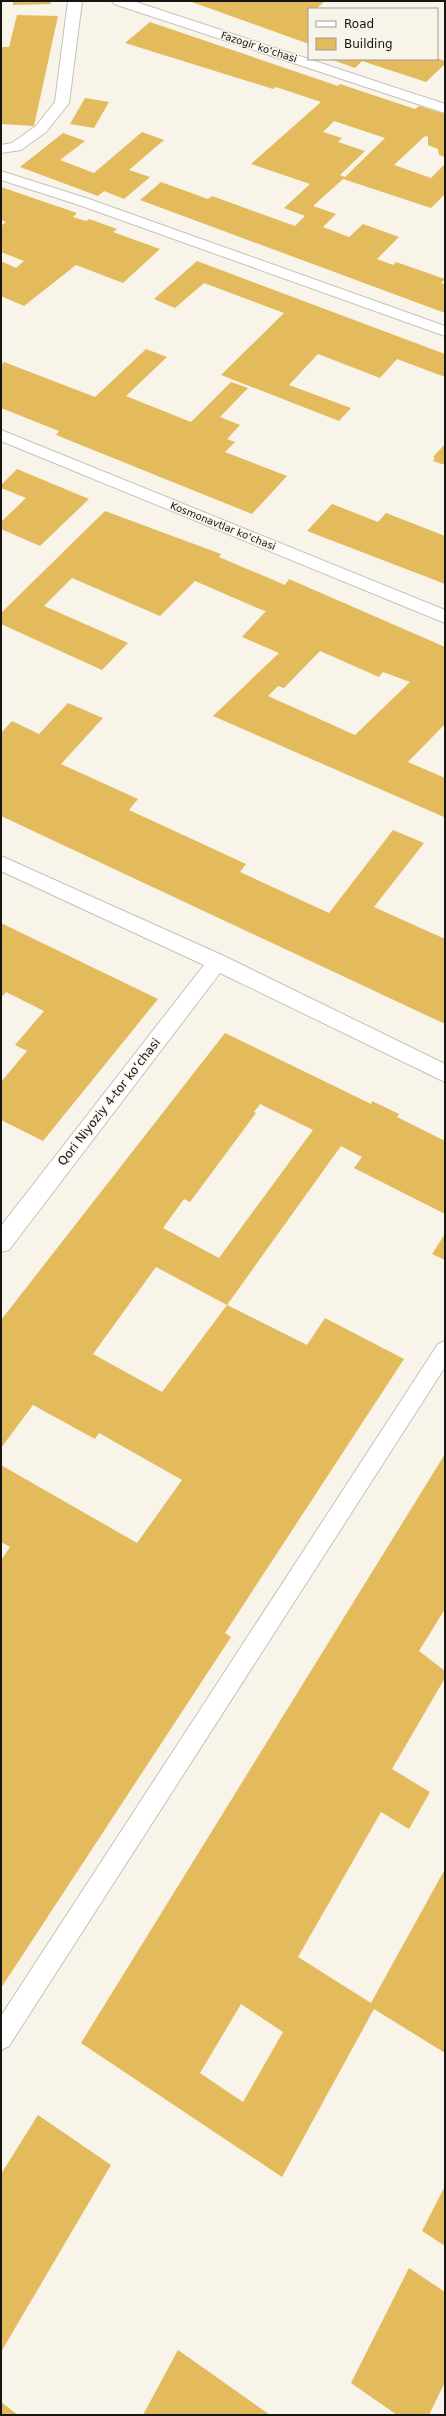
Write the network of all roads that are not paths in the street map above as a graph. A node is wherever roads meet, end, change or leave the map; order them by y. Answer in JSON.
{"nodes":[{"id":1,"x":74,"y":1,"type":"edge"},
{"id":2,"x":119,"y":1,"type":"edge"},
{"id":3,"x":445,"y":109,"type":"edge"},
{"id":4,"x":1,"y":149,"type":"edge"},
{"id":5,"x":1,"y":175,"type":"edge"},
{"id":6,"x":445,"y":331,"type":"edge"},
{"id":7,"x":1,"y":435,"type":"edge"},
{"id":8,"x":445,"y":617,"type":"edge"},
{"id":9,"x":1,"y":863,"type":"edge"},
{"id":10,"x":217,"y":962,"type":"junction"},
{"id":11,"x":445,"y":1074,"type":"edge"},
{"id":12,"x":1,"y":1243,"type":"edge"},
{"id":13,"x":445,"y":1350,"type":"edge"},
{"id":14,"x":1,"y":2038,"type":"edge"}],
"edges":[{"from":1,"to":4,"type":"street"},
{"from":2,"to":3,"type":"street","name":"Fazogir koʻchasi"},
{"from":5,"to":6,"type":"street"},
{"from":7,"to":8,"type":"street","name":"Kosmonavtlar koʻchasi"},
{"from":9,"to":10,"type":"street"},
{"from":10,"to":11,"type":"street"},
{"from":10,"to":12,"type":"street","name":"Qori Niyoziy 4-tor koʻchasi"},
{"from":13,"to":14,"type":"lane"}]}
